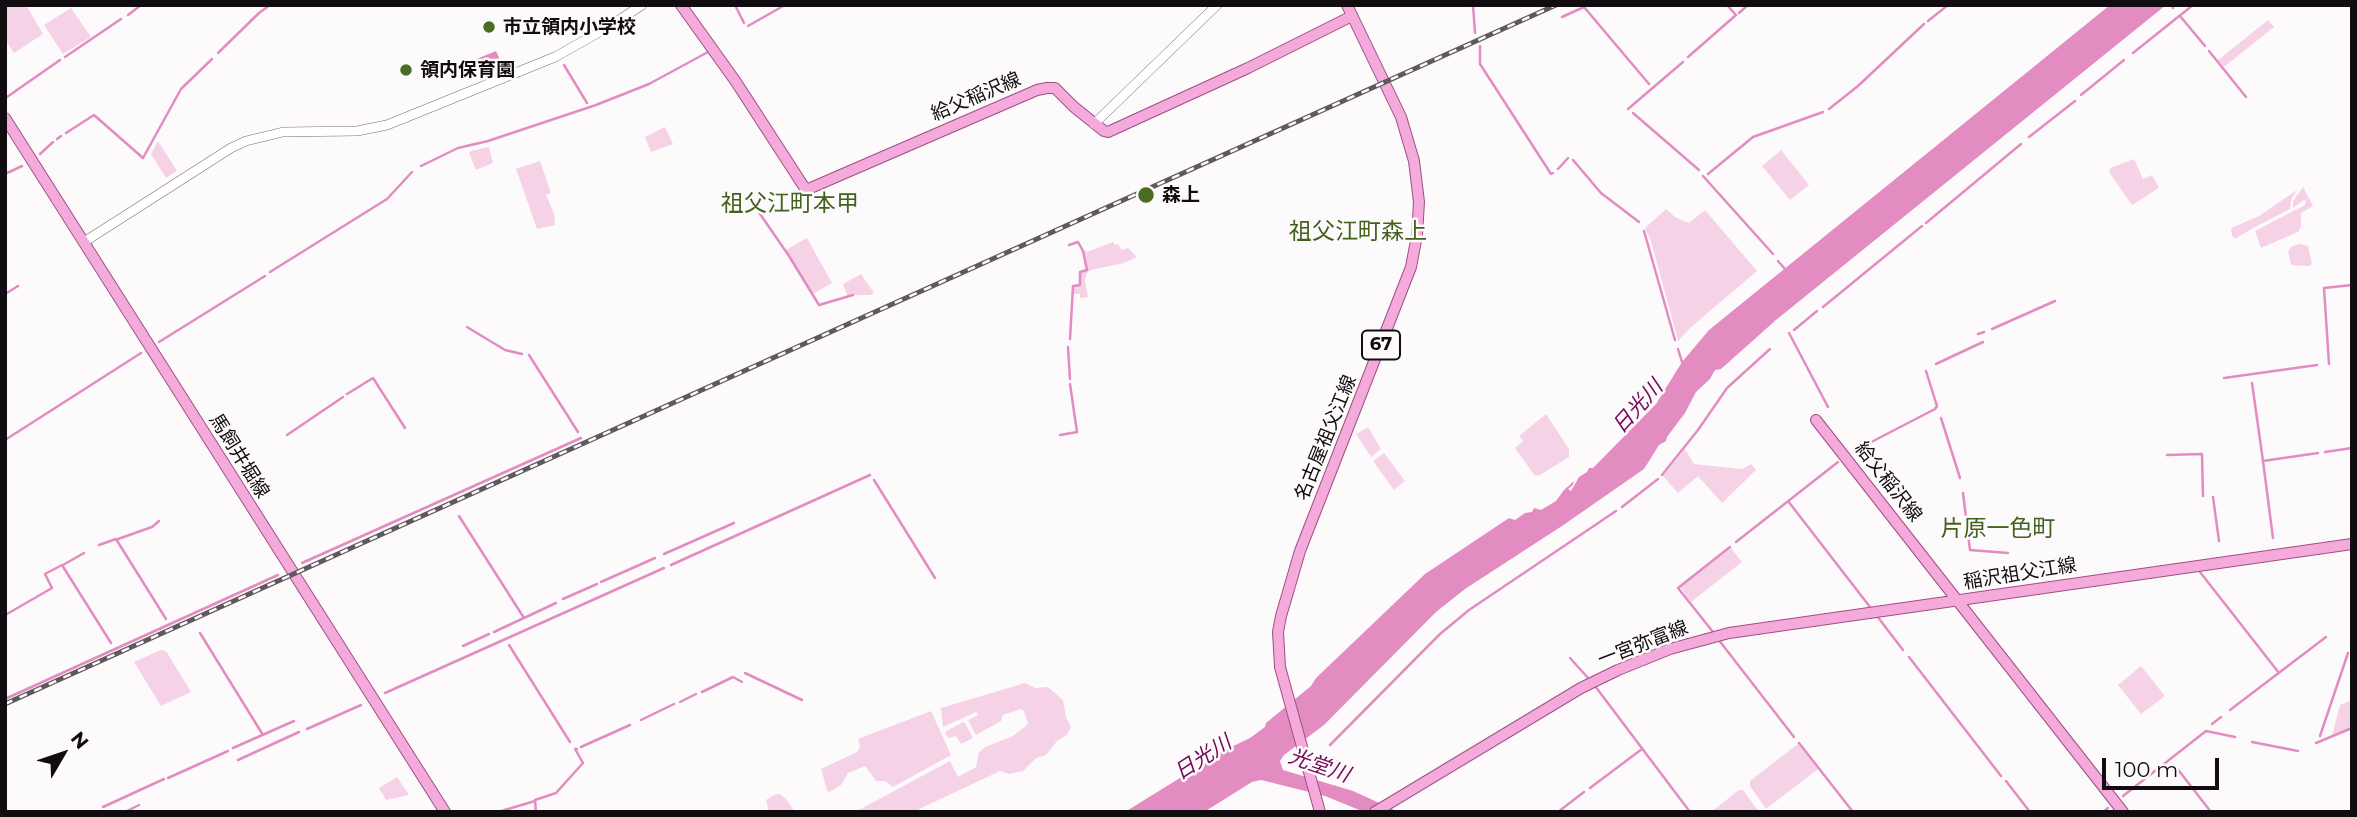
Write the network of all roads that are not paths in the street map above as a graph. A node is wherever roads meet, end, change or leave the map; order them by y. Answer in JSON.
{"nodes":[{"id":1,"x":642,"y":5,"type":"edge"},
{"id":2,"x":681,"y":5,"type":"edge"},
{"id":3,"x":1217,"y":5,"type":"edge"},
{"id":4,"x":1349,"y":11,"type":"edge"},
{"id":5,"x":5,"y":118,"type":"edge"},
{"id":6,"x":1094,"y":124,"type":"junction"},
{"id":7,"x":84,"y":242,"type":"junction"},
{"id":8,"x":1816,"y":420,"type":"dead end"},
{"id":9,"x":2352,"y":544,"type":"edge"},
{"id":10,"x":1957,"y":600,"type":"junction"},
{"id":11,"x":1318,"y":807,"type":"edge"},
{"id":12,"x":445,"y":812,"type":"edge"},
{"id":13,"x":1375,"y":812,"type":"edge"},
{"id":14,"x":2123,"y":812,"type":"edge"}],
"edges":[{"from":1,"to":7,"type":"street"},
{"from":2,"to":6,"type":"main road","name":"給父稲沢線"},
{"from":3,"to":6,"type":"street"},
{"from":4,"to":6,"type":"main road"},
{"from":4,"to":11,"type":"main road","name":"名古屋祖父江線","number":"67"},
{"from":5,"to":7,"type":"main road","name":"馬飼井堀線"},
{"from":7,"to":12,"type":"main road","name":"馬飼井堀線"},
{"from":8,"to":10,"type":"main road","name":"給父稲沢線"},
{"from":9,"to":10,"type":"main road","name":"稲沢祖父江線"},
{"from":10,"to":13,"type":"main road","name":"一宮弥富線"},
{"from":10,"to":14,"type":"main road","name":"稲沢祖父江線"}]}
